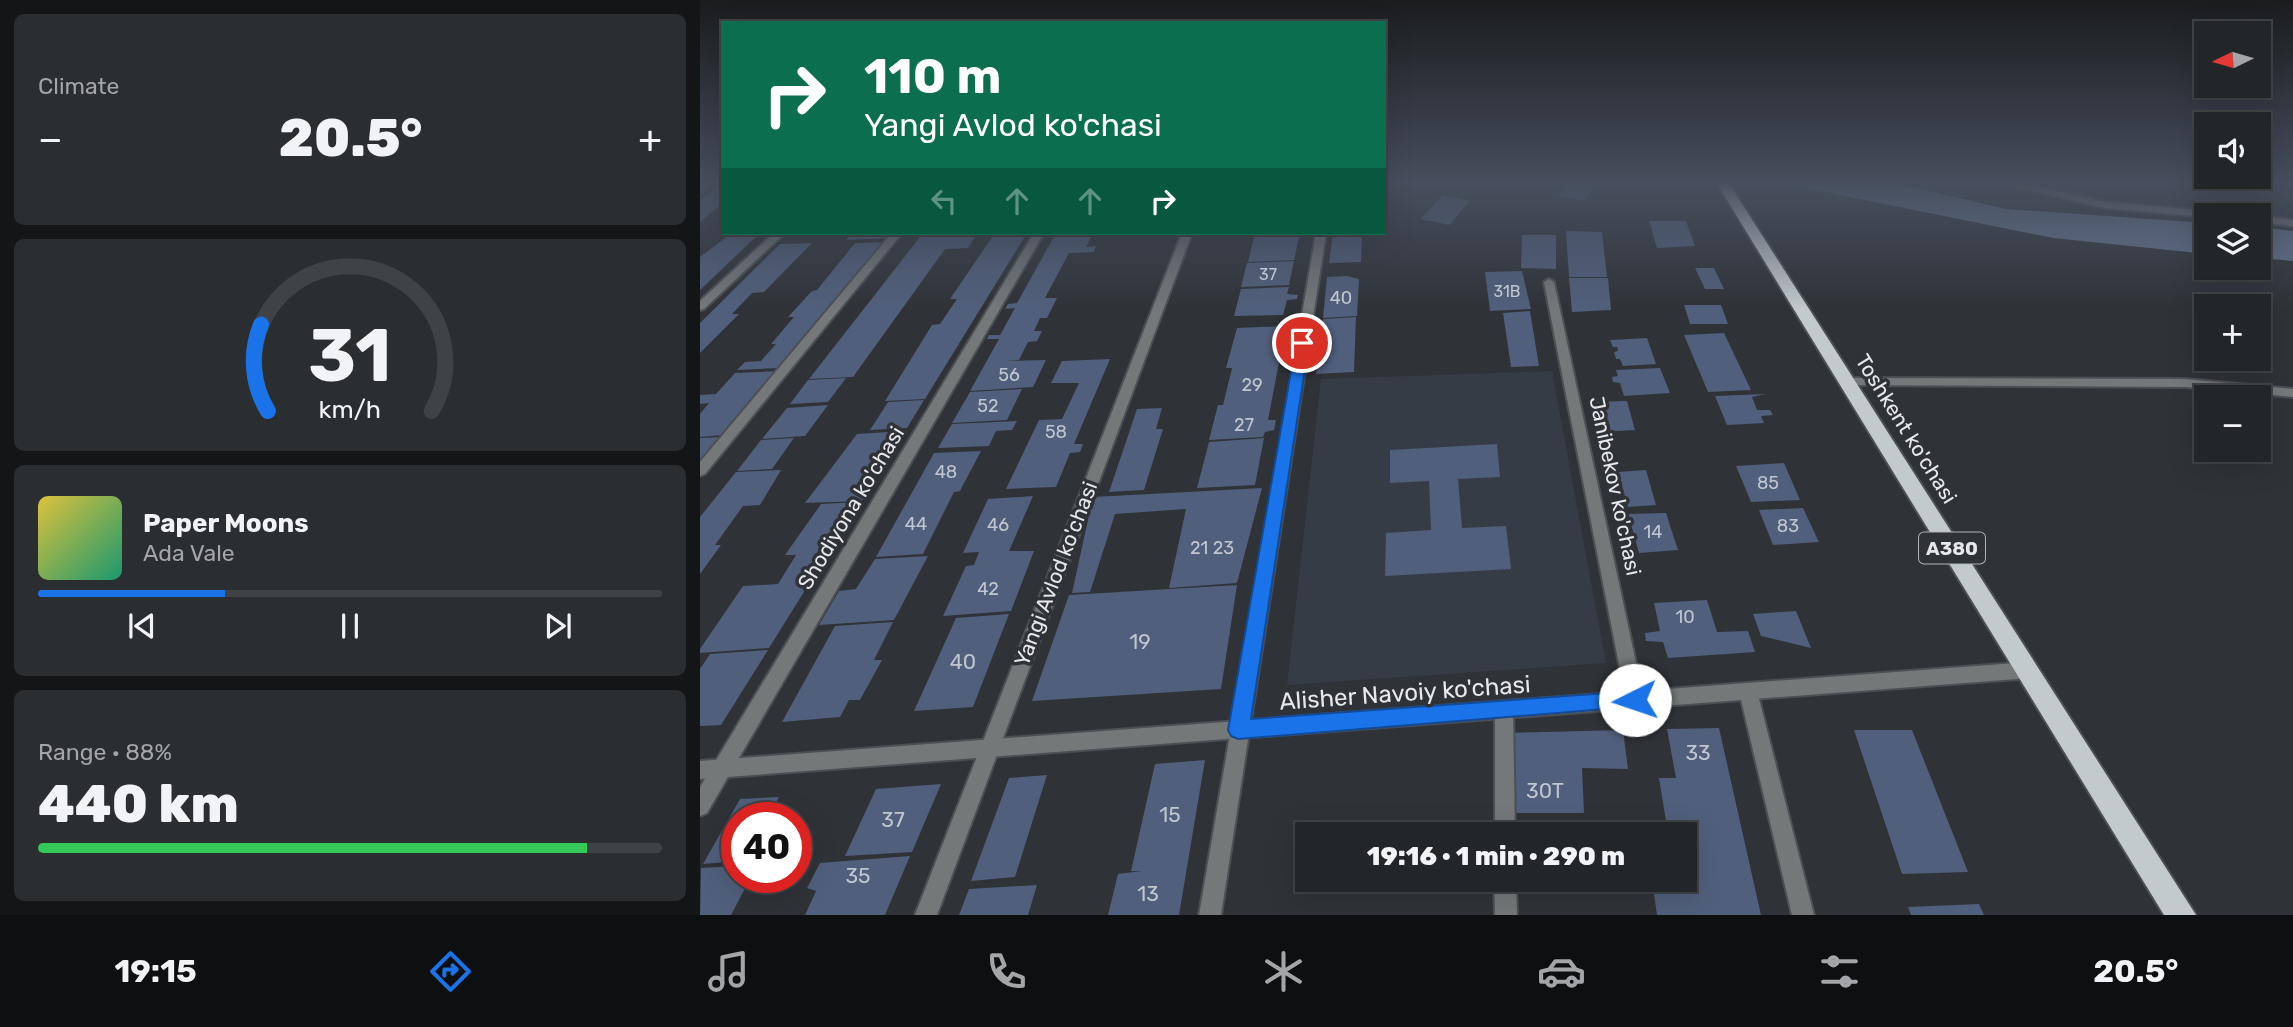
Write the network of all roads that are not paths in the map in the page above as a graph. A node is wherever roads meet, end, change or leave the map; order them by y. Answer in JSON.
{"nodes":[{"id":1,"x":1749,"y":225,"type":"edge"},
{"id":2,"x":778,"y":235,"type":"edge"},
{"id":3,"x":895,"y":235,"type":"edge"},
{"id":4,"x":1038,"y":235,"type":"edge"},
{"id":5,"x":1186,"y":235,"type":"edge"},
{"id":6,"x":1321,"y":235,"type":"edge"},
{"id":7,"x":1549,"y":282,"type":"dead end"},
{"id":8,"x":700,"y":307,"type":"edge"},
{"id":9,"x":1847,"y":382,"type":"junction"},
{"id":10,"x":2293,"y":393,"type":"edge"},
{"id":11,"x":700,"y":471,"type":"edge"},
{"id":12,"x":2030,"y":670,"type":"junction"},
{"id":13,"x":1748,"y":691,"type":"junction"},
{"id":14,"x":1635,"y":700,"type":"junction"},
{"id":15,"x":1504,"y":710,"type":"junction"},
{"id":16,"x":1238,"y":730,"type":"junction"},
{"id":17,"x":989,"y":748,"type":"junction"},
{"id":18,"x":722,"y":768,"type":"junction"},
{"id":19,"x":700,"y":770,"type":"edge"},
{"id":20,"x":700,"y":806,"type":"edge"},
{"id":21,"x":1505,"y":822,"type":"edge"},
{"id":22,"x":1506,"y":892,"type":"edge"},
{"id":23,"x":926,"y":915,"type":"edge"},
{"id":24,"x":1210,"y":915,"type":"edge"},
{"id":25,"x":1506,"y":915,"type":"edge"},
{"id":26,"x":1803,"y":915,"type":"edge"},
{"id":27,"x":2181,"y":915,"type":"edge"}],
"edges":[{"from":1,"to":9,"type":"highway","name":"Toshkent ko'chasi","number":"A380"},
{"from":2,"to":8,"type":"street"},
{"from":3,"to":11,"type":"street"},
{"from":4,"to":18,"type":"street","name":"Shodiyona ko'chasi"},
{"from":5,"to":17,"type":"street","name":"Yangi Avlod ko'chasi"},
{"from":6,"to":16,"type":"street"},
{"from":7,"to":14,"type":"street","name":"Janibekov ko'chasi"},
{"from":9,"to":10,"type":"street"},
{"from":9,"to":12,"type":"highway","name":"Toshkent ko'chasi","number":"A380"},
{"from":12,"to":13,"type":"street","name":"Alisher Navoiy ko'chasi"},
{"from":12,"to":27,"type":"highway","name":"Toshkent ko'chasi","number":"A380"},
{"from":13,"to":14,"type":"street","name":"Alisher Navoiy ko'chasi"},
{"from":13,"to":26,"type":"street"},
{"from":14,"to":15,"type":"street","name":"Alisher Navoiy ko'chasi"},
{"from":15,"to":16,"type":"street","name":"Alisher Navoiy ko'chasi"},
{"from":15,"to":21,"type":"street"},
{"from":16,"to":17,"type":"street","name":"Alisher Navoiy ko'chasi"},
{"from":16,"to":24,"type":"street"},
{"from":17,"to":18,"type":"street","name":"Alisher Navoiy ko'chasi"},
{"from":17,"to":23,"type":"street","name":"Yangi Avlod ko'chasi"},
{"from":18,"to":19,"type":"street","name":"Alisher Navoiy ko'chasi"},
{"from":18,"to":20,"type":"street","name":"Shodiyona ko'chasi"},
{"from":22,"to":25,"type":"street"}]}
